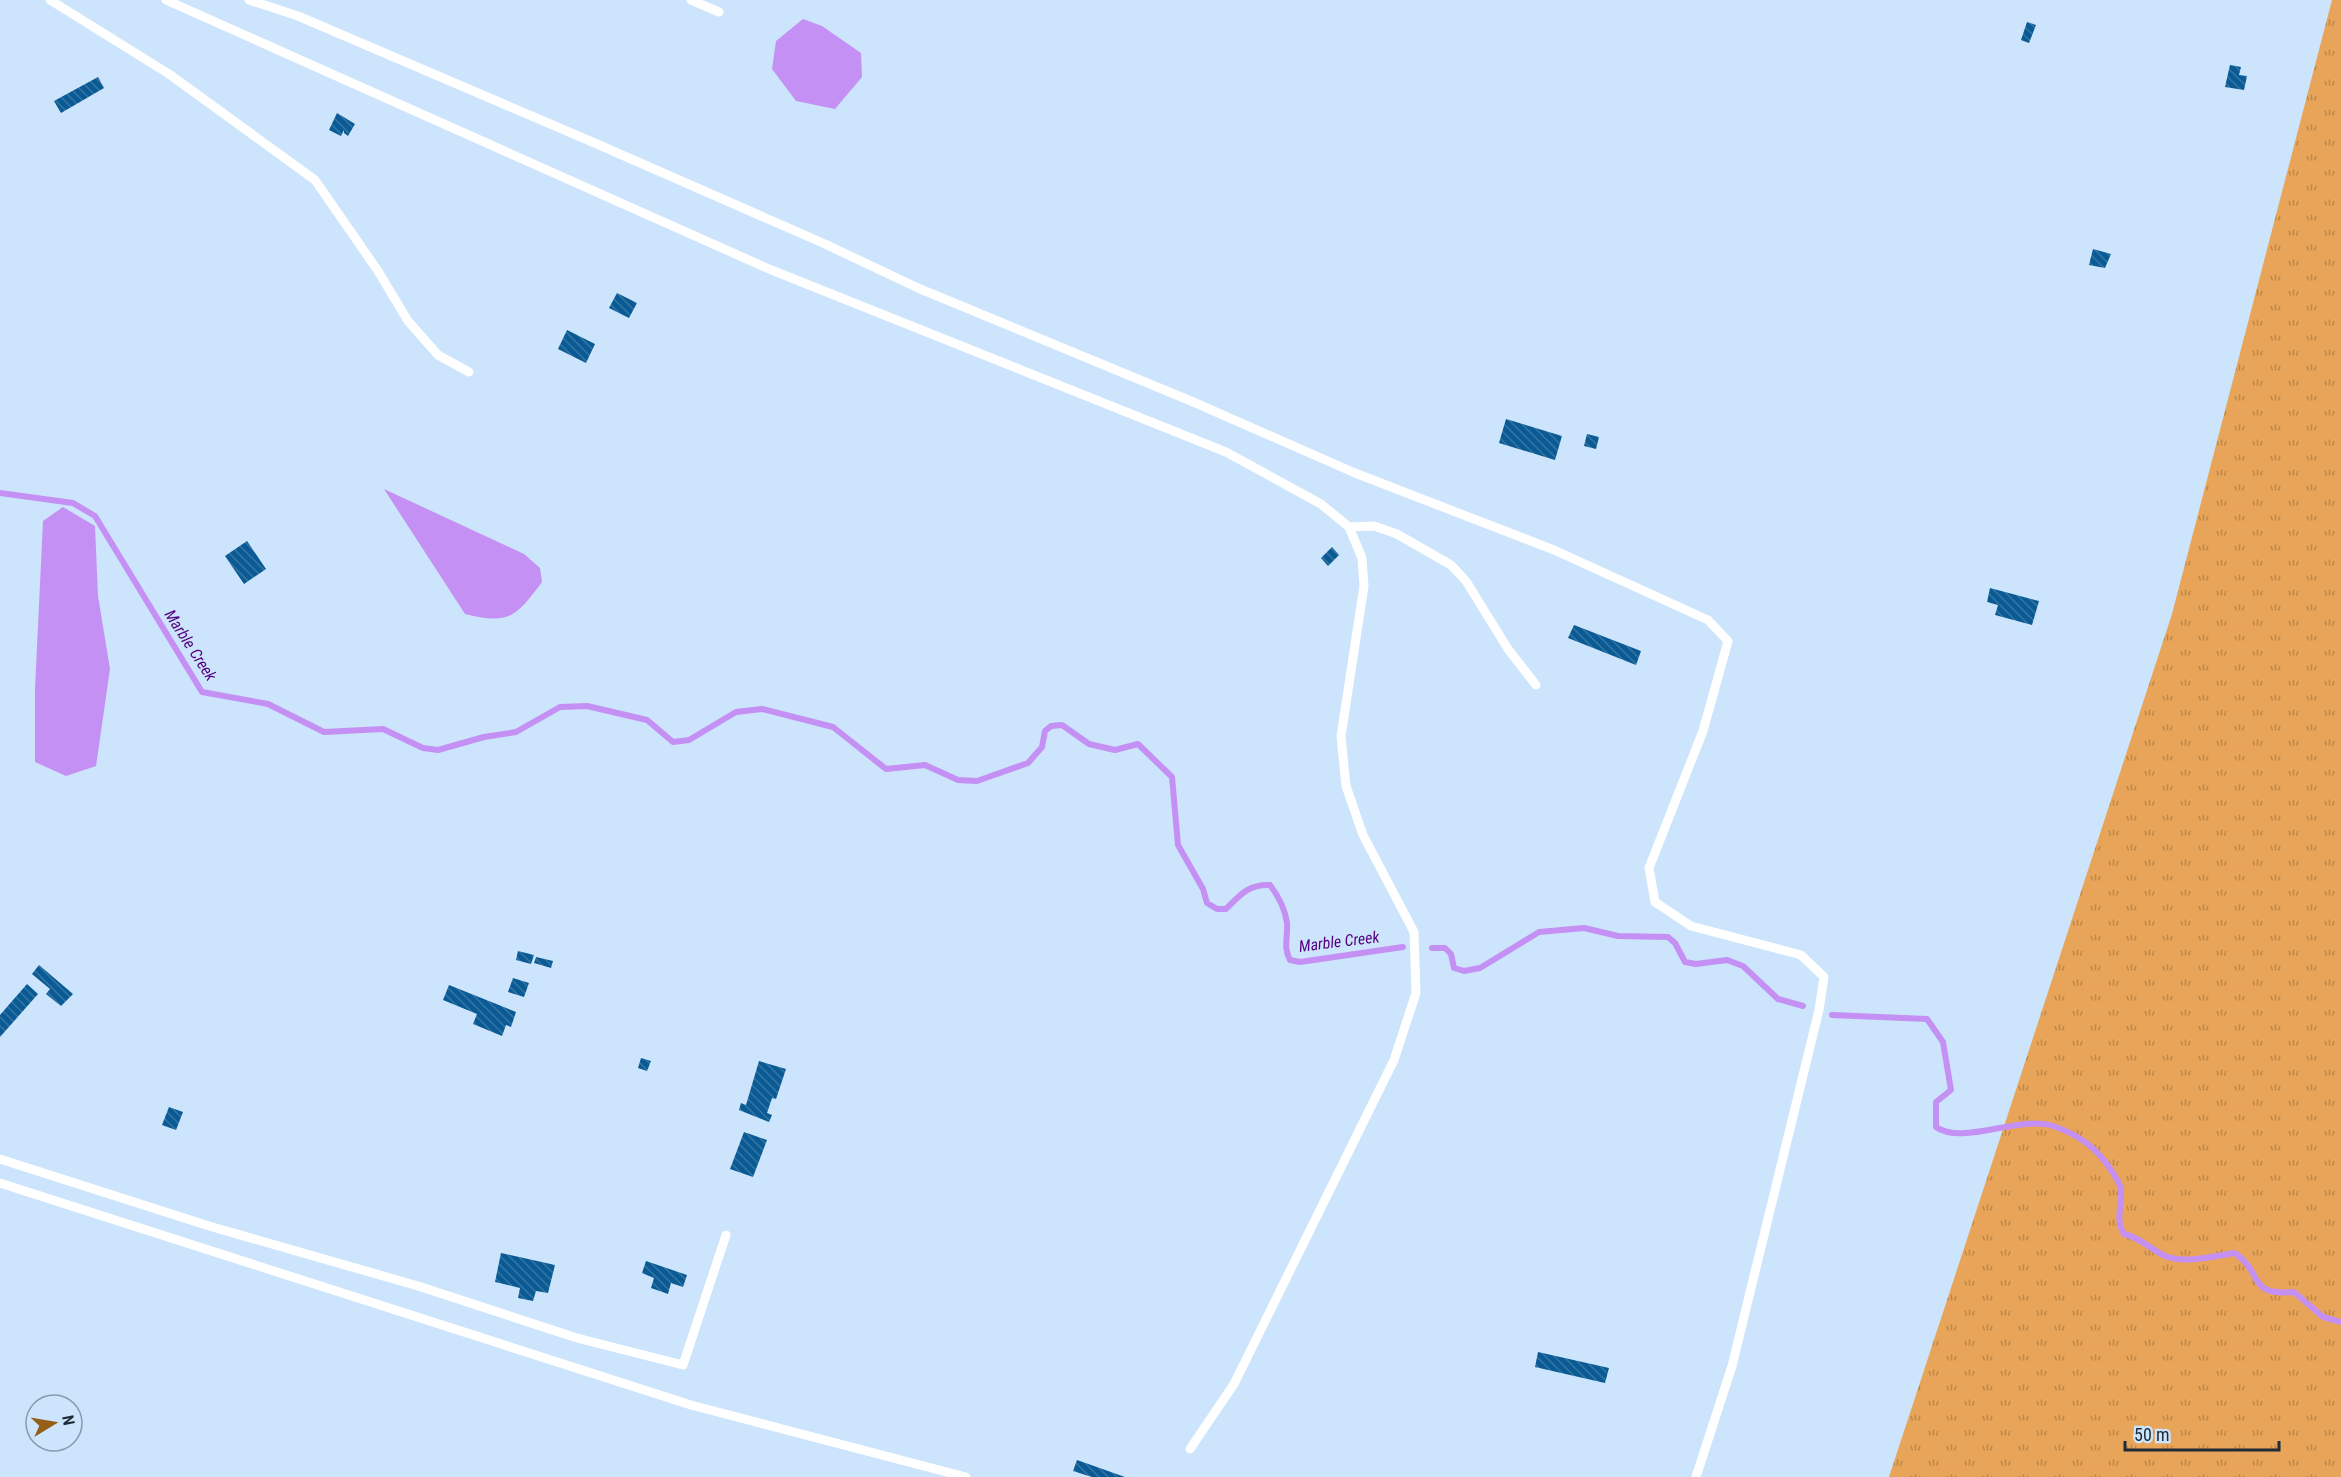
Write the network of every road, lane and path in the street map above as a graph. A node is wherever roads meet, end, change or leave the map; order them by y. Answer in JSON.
{"nodes":[{"id":1,"x":50,"y":0,"type":"edge"},
{"id":2,"x":166,"y":0,"type":"edge"},
{"id":3,"x":249,"y":0,"type":"edge"},
{"id":4,"x":691,"y":0,"type":"edge"},
{"id":5,"x":719,"y":12,"type":"dead end"},
{"id":6,"x":469,"y":372,"type":"dead end"},
{"id":7,"x":1349,"y":527,"type":"junction"},
{"id":8,"x":1536,"y":685,"type":"dead end"},
{"id":9,"x":0,"y":1160,"type":"edge"},
{"id":10,"x":0,"y":1183,"type":"edge"},
{"id":11,"x":726,"y":1235,"type":"dead end"},
{"id":12,"x":1190,"y":1449,"type":"dead end"},
{"id":13,"x":966,"y":1477,"type":"edge"},
{"id":14,"x":1696,"y":1477,"type":"edge"}],
"edges":[{"from":1,"to":6,"type":"lane"},
{"from":2,"to":7,"type":"lane"},
{"from":3,"to":14,"type":"lane"},
{"from":4,"to":5,"type":"lane"},
{"from":7,"to":8,"type":"lane"},
{"from":7,"to":12,"type":"lane"},
{"from":9,"to":11,"type":"lane"},
{"from":10,"to":13,"type":"lane"}]}
